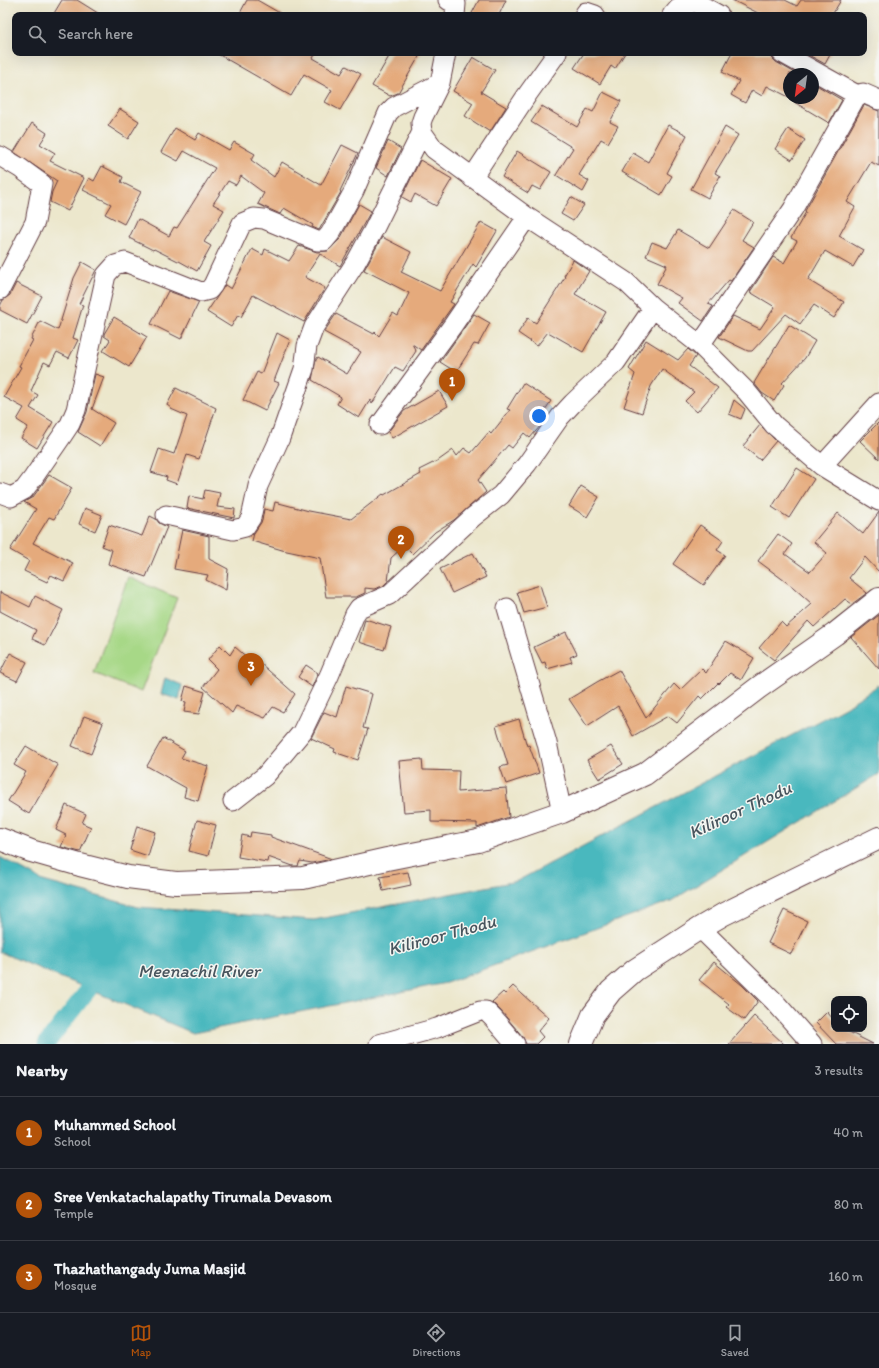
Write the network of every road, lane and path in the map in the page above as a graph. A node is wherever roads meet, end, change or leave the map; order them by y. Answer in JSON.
{"nodes":[{"id":1,"x":675,"y":12,"type":"edge"},
{"id":2,"x":713,"y":12,"type":"edge"},
{"id":3,"x":445,"y":56,"type":"edge"},
{"id":4,"x":555,"y":56,"type":"edge"},
{"id":5,"x":787,"y":56,"type":"edge"},
{"id":6,"x":440,"y":84,"type":"junction"},
{"id":7,"x":857,"y":96,"type":"junction"},
{"id":8,"x":879,"y":100,"type":"edge"},
{"id":9,"x":422,"y":132,"type":"junction"},
{"id":10,"x":0,"y":156,"type":"edge"},
{"id":11,"x":472,"y":178,"type":"junction"},
{"id":12,"x":527,"y":217,"type":"junction"},
{"id":13,"x":0,"y":290,"type":"edge"},
{"id":14,"x":653,"y":308,"type":"junction"},
{"id":15,"x":700,"y":345,"type":"junction"},
{"id":16,"x":879,"y":403,"type":"edge"},
{"id":17,"x":380,"y":425,"type":"dead end"},
{"id":18,"x":822,"y":466,"type":"junction"},
{"id":19,"x":0,"y":493,"type":"edge"},
{"id":20,"x":879,"y":502,"type":"edge"},
{"id":21,"x":166,"y":515,"type":"dead end"},
{"id":22,"x":879,"y":598,"type":"edge"},
{"id":23,"x":507,"y":608,"type":"dead end"},
{"id":24,"x":233,"y":801,"type":"dead end"},
{"id":25,"x":562,"y":812,"type":"junction"},
{"id":26,"x":0,"y":838,"type":"edge"},
{"id":27,"x":879,"y":838,"type":"edge"},
{"id":28,"x":700,"y":928,"type":"junction"},
{"id":29,"x":379,"y":1044,"type":"edge"},
{"id":30,"x":515,"y":1044,"type":"edge"},
{"id":31,"x":580,"y":1044,"type":"edge"},
{"id":32,"x":812,"y":1044,"type":"edge"}],
"edges":[{"from":1,"to":2,"type":"street"},
{"from":3,"to":6,"type":"street"},
{"from":4,"to":11,"type":"street"},
{"from":5,"to":7,"type":"street"},
{"from":6,"to":9,"type":"street"},
{"from":6,"to":19,"type":"street"},
{"from":7,"to":8,"type":"street"},
{"from":7,"to":15,"type":"street"},
{"from":9,"to":11,"type":"street"},
{"from":9,"to":21,"type":"street"},
{"from":10,"to":13,"type":"street"},
{"from":11,"to":12,"type":"street"},
{"from":12,"to":14,"type":"street"},
{"from":12,"to":17,"type":"street"},
{"from":14,"to":15,"type":"street"},
{"from":14,"to":24,"type":"street"},
{"from":15,"to":18,"type":"street"},
{"from":16,"to":18,"type":"street"},
{"from":18,"to":20,"type":"street"},
{"from":22,"to":25,"type":"main road"},
{"from":23,"to":25,"type":"street"},
{"from":25,"to":26,"type":"main road"},
{"from":27,"to":28,"type":"main road"},
{"from":28,"to":31,"type":"main road"},
{"from":28,"to":32,"type":"street"},
{"from":29,"to":30,"type":"street"}]}
